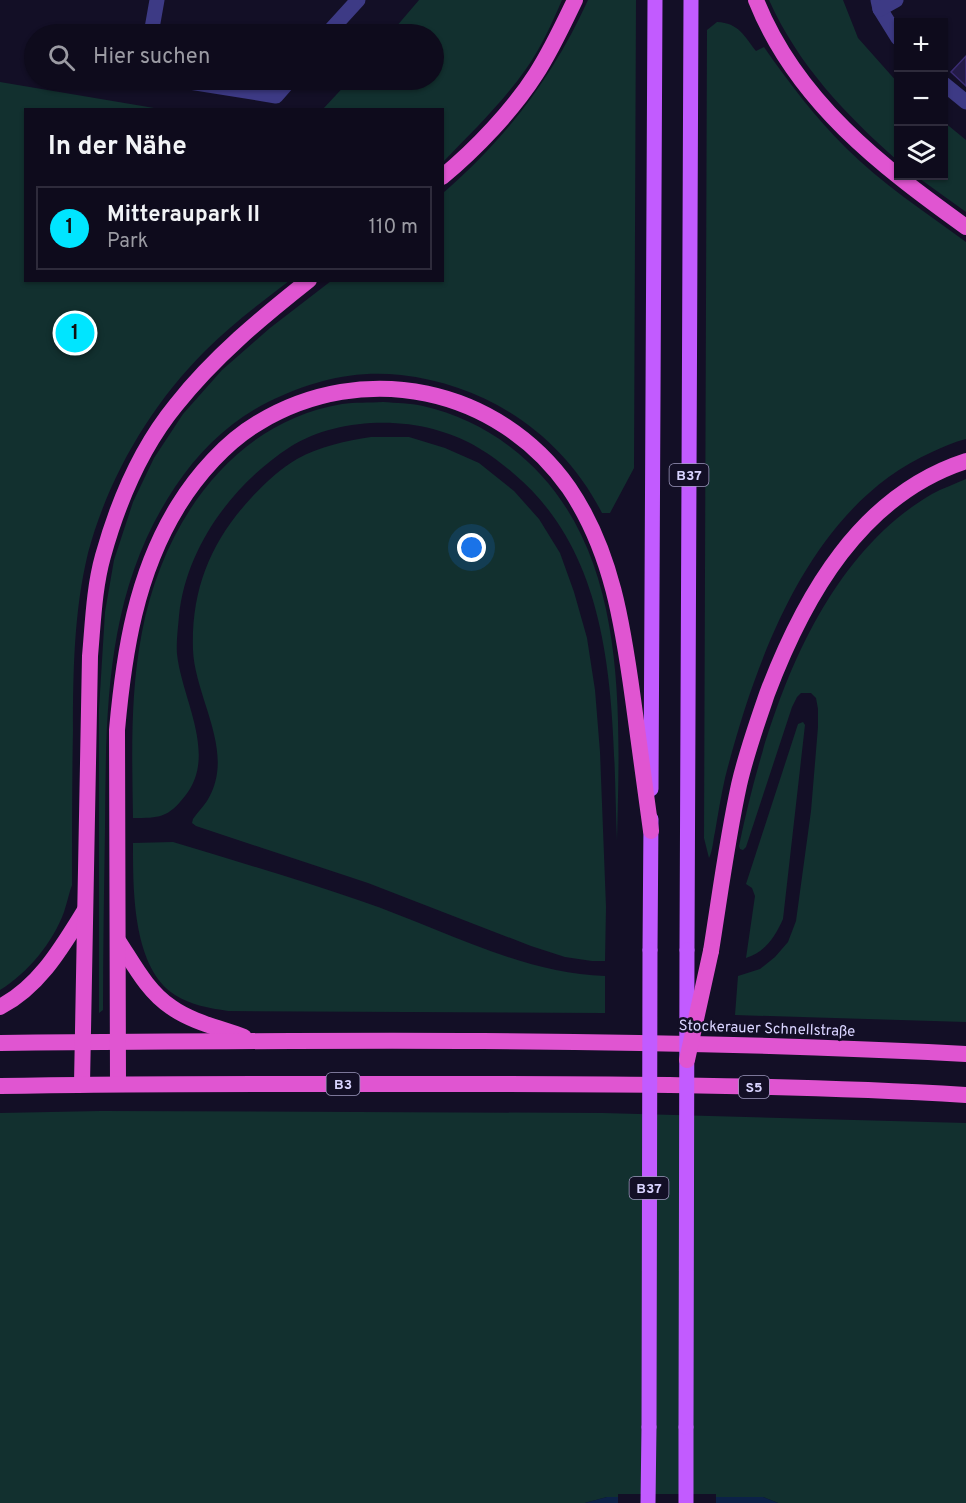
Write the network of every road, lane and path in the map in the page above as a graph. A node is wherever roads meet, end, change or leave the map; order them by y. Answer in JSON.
{"nodes":[{"id":1,"x":157,"y":0,"type":"edge"},
{"id":2,"x":358,"y":0,"type":"edge"},
{"id":3,"x":575,"y":0,"type":"edge"},
{"id":4,"x":655,"y":0,"type":"edge"},
{"id":5,"x":692,"y":0,"type":"edge"},
{"id":6,"x":756,"y":0,"type":"edge"},
{"id":7,"x":896,"y":0,"type":"edge"},
{"id":8,"x":879,"y":4,"type":"edge"},
{"id":9,"x":153,"y":24,"type":"edge"},
{"id":10,"x":336,"y":24,"type":"edge"},
{"id":11,"x":894,"y":31,"type":"edge"},
{"id":12,"x":948,"y":87,"type":"edge"},
{"id":13,"x":239,"y":90,"type":"edge"},
{"id":14,"x":281,"y":90,"type":"edge"},
{"id":15,"x":966,"y":102,"type":"edge"},
{"id":16,"x":444,"y":175,"type":"edge"},
{"id":17,"x":966,"y":227,"type":"edge"},
{"id":18,"x":307,"y":282,"type":"edge"},
{"id":19,"x":966,"y":460,"type":"edge"},
{"id":20,"x":651,"y":831,"type":"junction"},
{"id":21,"x":86,"y":909,"type":"junction"},
{"id":22,"x":119,"y":941,"type":"junction"},
{"id":23,"x":0,"y":1007,"type":"edge"},
{"id":24,"x":253,"y":1040,"type":"junction"},
{"id":25,"x":82,"y":1042,"type":"junction"},
{"id":26,"x":118,"y":1042,"type":"junction"},
{"id":27,"x":0,"y":1043,"type":"edge"},
{"id":28,"x":966,"y":1054,"type":"edge"},
{"id":29,"x":687,"y":1060,"type":"junction"},
{"id":30,"x":82,"y":1084,"type":"junction"},
{"id":31,"x":118,"y":1084,"type":"junction"},
{"id":32,"x":567,"y":1084,"type":"joint"},
{"id":33,"x":0,"y":1086,"type":"edge"},
{"id":34,"x":966,"y":1095,"type":"edge"},
{"id":35,"x":648,"y":1503,"type":"edge"},
{"id":36,"x":686,"y":1503,"type":"edge"}],
"edges":[{"from":1,"to":9,"type":"lane"},
{"from":2,"to":10,"type":"lane"},
{"from":3,"to":16,"type":"highway"},
{"from":4,"to":20,"type":"main road","number":"B37"},
{"from":5,"to":29,"type":"main road","number":"B37","bridge":true},
{"from":6,"to":17,"type":"highway"},
{"from":7,"to":8,"type":"lane"},
{"from":8,"to":11,"type":"lane"},
{"from":12,"to":15,"type":"lane"},
{"from":13,"to":14,"type":"lane"},
{"from":18,"to":21,"type":"highway"},
{"from":19,"to":29,"type":"highway","bridge":true},
{"from":20,"to":22,"type":"highway"},
{"from":20,"to":35,"type":"main road","number":"B37","bridge":true},
{"from":21,"to":23,"type":"highway"},
{"from":21,"to":25,"type":"highway"},
{"from":22,"to":24,"type":"highway"},
{"from":22,"to":26,"type":"highway"},
{"from":24,"to":26,"type":"highway","name":"Stockerauer Schnellstraße"},
{"from":24,"to":28,"type":"highway","name":"Stockerauer Schnellstraße"},
{"from":25,"to":26,"type":"highway","name":"Stockerauer Schnellstraße"},
{"from":25,"to":27,"type":"highway","name":"Stockerauer Schnellstraße"},
{"from":25,"to":30,"type":"highway"},
{"from":26,"to":31,"type":"highway"},
{"from":29,"to":36,"type":"main road","number":"B37","bridge":true},
{"from":30,"to":31,"type":"highway","number":"B3"},
{"from":30,"to":33,"type":"highway","number":"B3"},
{"from":31,"to":32,"type":"highway","number":"B3"},
{"from":32,"to":34,"type":"highway","number":"S5"}]}
